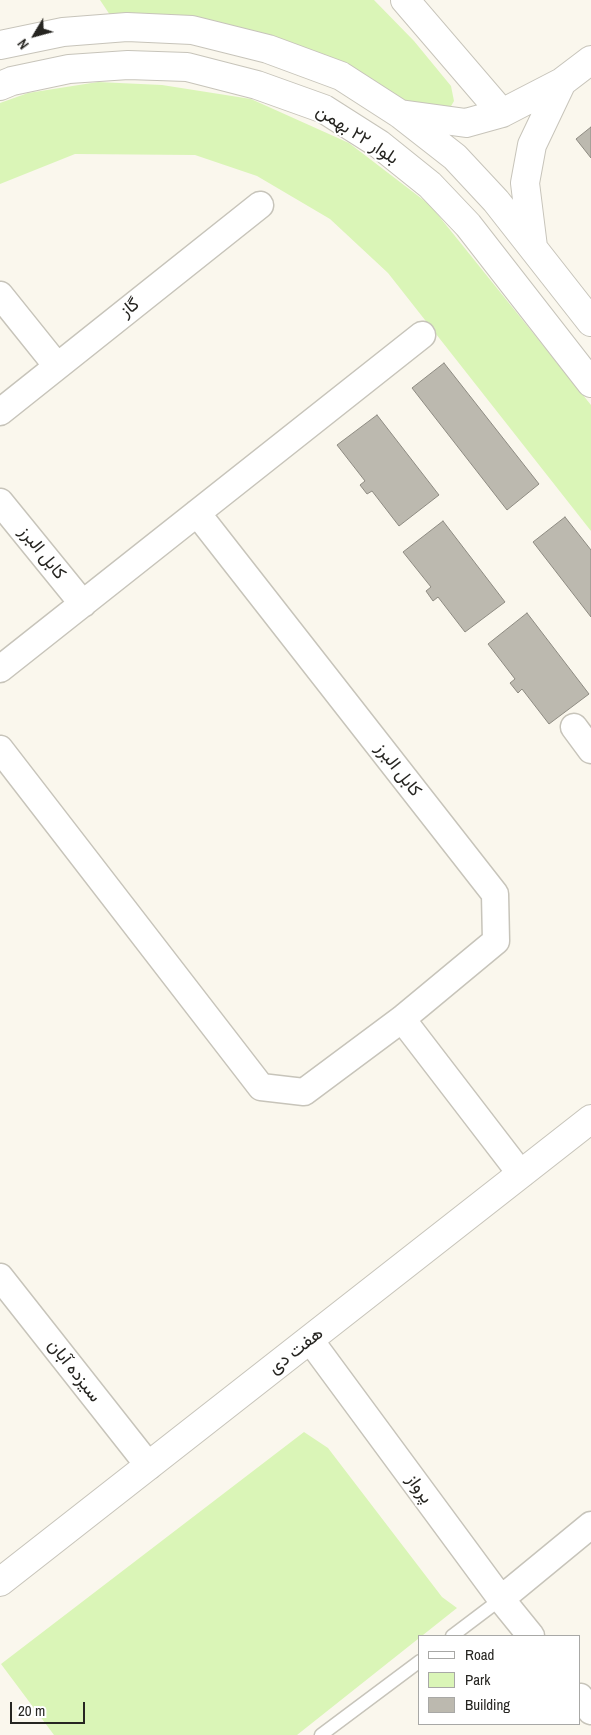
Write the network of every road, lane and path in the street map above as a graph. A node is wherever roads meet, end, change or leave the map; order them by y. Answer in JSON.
{"nodes":[{"id":1,"x":405,"y":0,"type":"edge"},
{"id":2,"x":6,"y":40,"type":"edge"},
{"id":3,"x":591,"y":60,"type":"edge"},
{"id":4,"x":562,"y":82,"type":"junction"},
{"id":5,"x":0,"y":86,"type":"edge"},
{"id":6,"x":400,"y":114,"type":"junction"},
{"id":7,"x":502,"y":114,"type":"junction"},
{"id":8,"x":260,"y":205,"type":"dead end"},
{"id":9,"x":533,"y":247,"type":"junction"},
{"id":10,"x":0,"y":295,"type":"edge"},
{"id":11,"x":591,"y":322,"type":"edge"},
{"id":12,"x":422,"y":335,"type":"dead end"},
{"id":13,"x":57,"y":366,"type":"junction"},
{"id":14,"x":591,"y":383,"type":"edge"},
{"id":15,"x":0,"y":412,"type":"edge"},
{"id":16,"x":0,"y":502,"type":"edge"},
{"id":17,"x":197,"y":513,"type":"junction"},
{"id":18,"x":83,"y":604,"type":"junction"},
{"id":19,"x":0,"y":670,"type":"edge"},
{"id":20,"x":574,"y":727,"type":"dead end"},
{"id":21,"x":0,"y":749,"type":"edge"},
{"id":22,"x":591,"y":750,"type":"edge"},
{"id":23,"x":402,"y":1019,"type":"junction"},
{"id":24,"x":591,"y":1119,"type":"edge"},
{"id":25,"x":521,"y":1174,"type":"junction"},
{"id":26,"x":0,"y":1276,"type":"edge"},
{"id":27,"x":310,"y":1340,"type":"junction"},
{"id":28,"x":149,"y":1466,"type":"junction"},
{"id":29,"x":591,"y":1525,"type":"edge"},
{"id":30,"x":0,"y":1582,"type":"edge"},
{"id":31,"x":501,"y":1599,"type":"junction"},
{"id":32,"x":453,"y":1635,"type":"edge"},
{"id":33,"x":530,"y":1635,"type":"edge"},
{"id":34,"x":418,"y":1662,"type":"edge"},
{"id":35,"x":581,"y":1698,"type":"edge"},
{"id":36,"x":591,"y":1711,"type":"edge"},
{"id":37,"x":321,"y":1735,"type":"edge"}],
"edges":[{"from":1,"to":7,"type":"main road"},
{"from":2,"to":6,"type":"main road"},
{"from":3,"to":4,"type":"main road"},
{"from":4,"to":7,"type":"main road"},
{"from":4,"to":9,"type":"main road"},
{"from":5,"to":14,"type":"main road","name":"بلوار ۲۲ بهمن"},
{"from":6,"to":7,"type":"main road"},
{"from":6,"to":9,"type":"main road"},
{"from":8,"to":13,"type":"street","name":"گاز"},
{"from":9,"to":11,"type":"main road"},
{"from":10,"to":13,"type":"street"},
{"from":12,"to":17,"type":"street"},
{"from":13,"to":15,"type":"street","name":"گاز"},
{"from":16,"to":18,"type":"street","name":"کابل البرز"},
{"from":17,"to":18,"type":"street"},
{"from":17,"to":23,"type":"street","name":"کابل البرز"},
{"from":18,"to":19,"type":"street"},
{"from":20,"to":22,"type":"street"},
{"from":21,"to":23,"type":"street","name":"کابل البرز"},
{"from":23,"to":25,"type":"street"},
{"from":24,"to":25,"type":"main road","name":"هفت دی"},
{"from":25,"to":27,"type":"main road","name":"هفت دی"},
{"from":26,"to":28,"type":"street","name":"سیزده آبان"},
{"from":27,"to":28,"type":"main road","name":"هفت دی"},
{"from":27,"to":31,"type":"street","name":"پرواز"},
{"from":28,"to":30,"type":"main road","name":"هفت دی"},
{"from":29,"to":31,"type":"street"},
{"from":31,"to":32,"type":"lane"},
{"from":31,"to":33,"type":"street","name":"پرواز"},
{"from":34,"to":37,"type":"lane"},
{"from":35,"to":36,"type":"street"}]}
